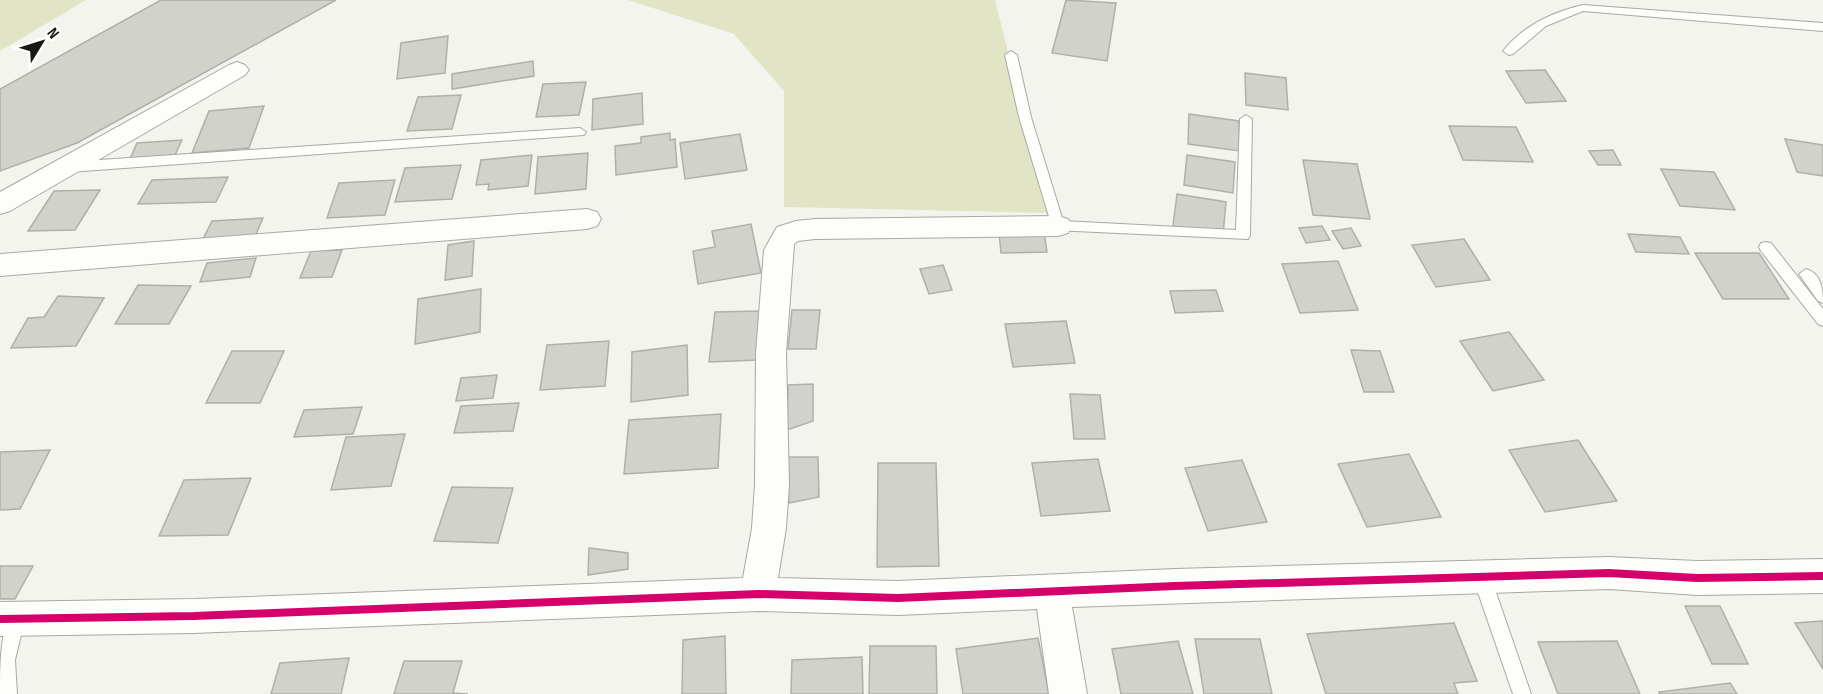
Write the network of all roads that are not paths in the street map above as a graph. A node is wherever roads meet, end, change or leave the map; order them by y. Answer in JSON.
{"nodes":[{"id":1,"x":1823,"y":27,"type":"edge"},
{"id":2,"x":1509,"y":51,"type":"dead end"},
{"id":3,"x":1011,"y":55,"type":"dead end"},
{"id":4,"x":237,"y":70,"type":"dead end"},
{"id":5,"x":1246,"y":119,"type":"dead end"},
{"id":6,"x":580,"y":132,"type":"dead end"},
{"id":7,"x":63,"y":168,"type":"junction"},
{"id":8,"x":0,"y":204,"type":"edge"},
{"id":9,"x":587,"y":219,"type":"dead end"},
{"id":10,"x":1058,"y":226,"type":"junction"},
{"id":11,"x":1766,"y":247,"type":"dead end"},
{"id":12,"x":0,"y":265,"type":"edge"},
{"id":13,"x":1806,"y":274,"type":"dead end"},
{"id":14,"x":1823,"y":297,"type":"edge"},
{"id":15,"x":1823,"y":320,"type":"edge"},
{"id":16,"x":1823,"y":576,"type":"edge"},
{"id":17,"x":1482,"y":578,"type":"junction"},
{"id":18,"x":1052,"y":591,"type":"junction"},
{"id":19,"x":758,"y":594,"type":"junction"},
{"id":20,"x":8,"y":619,"type":"edge"},
{"id":21,"x":8,"y":694,"type":"edge"},
{"id":22,"x":1068,"y":694,"type":"edge"},
{"id":23,"x":1522,"y":694,"type":"edge"}],
"edges":[{"from":1,"to":2,"type":"lane"},
{"from":3,"to":10,"type":"lane"},
{"from":4,"to":7,"type":"street"},
{"from":5,"to":10,"type":"lane"},
{"from":6,"to":7,"type":"lane"},
{"from":7,"to":8,"type":"street"},
{"from":9,"to":12,"type":"street"},
{"from":10,"to":19,"type":"street"},
{"from":11,"to":15,"type":"lane"},
{"from":13,"to":14,"type":"lane"},
{"from":16,"to":17,"type":"street"},
{"from":17,"to":18,"type":"street"},
{"from":17,"to":23,"type":"lane"},
{"from":18,"to":19,"type":"street"},
{"from":18,"to":22,"type":"street"},
{"from":19,"to":20,"type":"street"},
{"from":20,"to":21,"type":"lane"}]}
